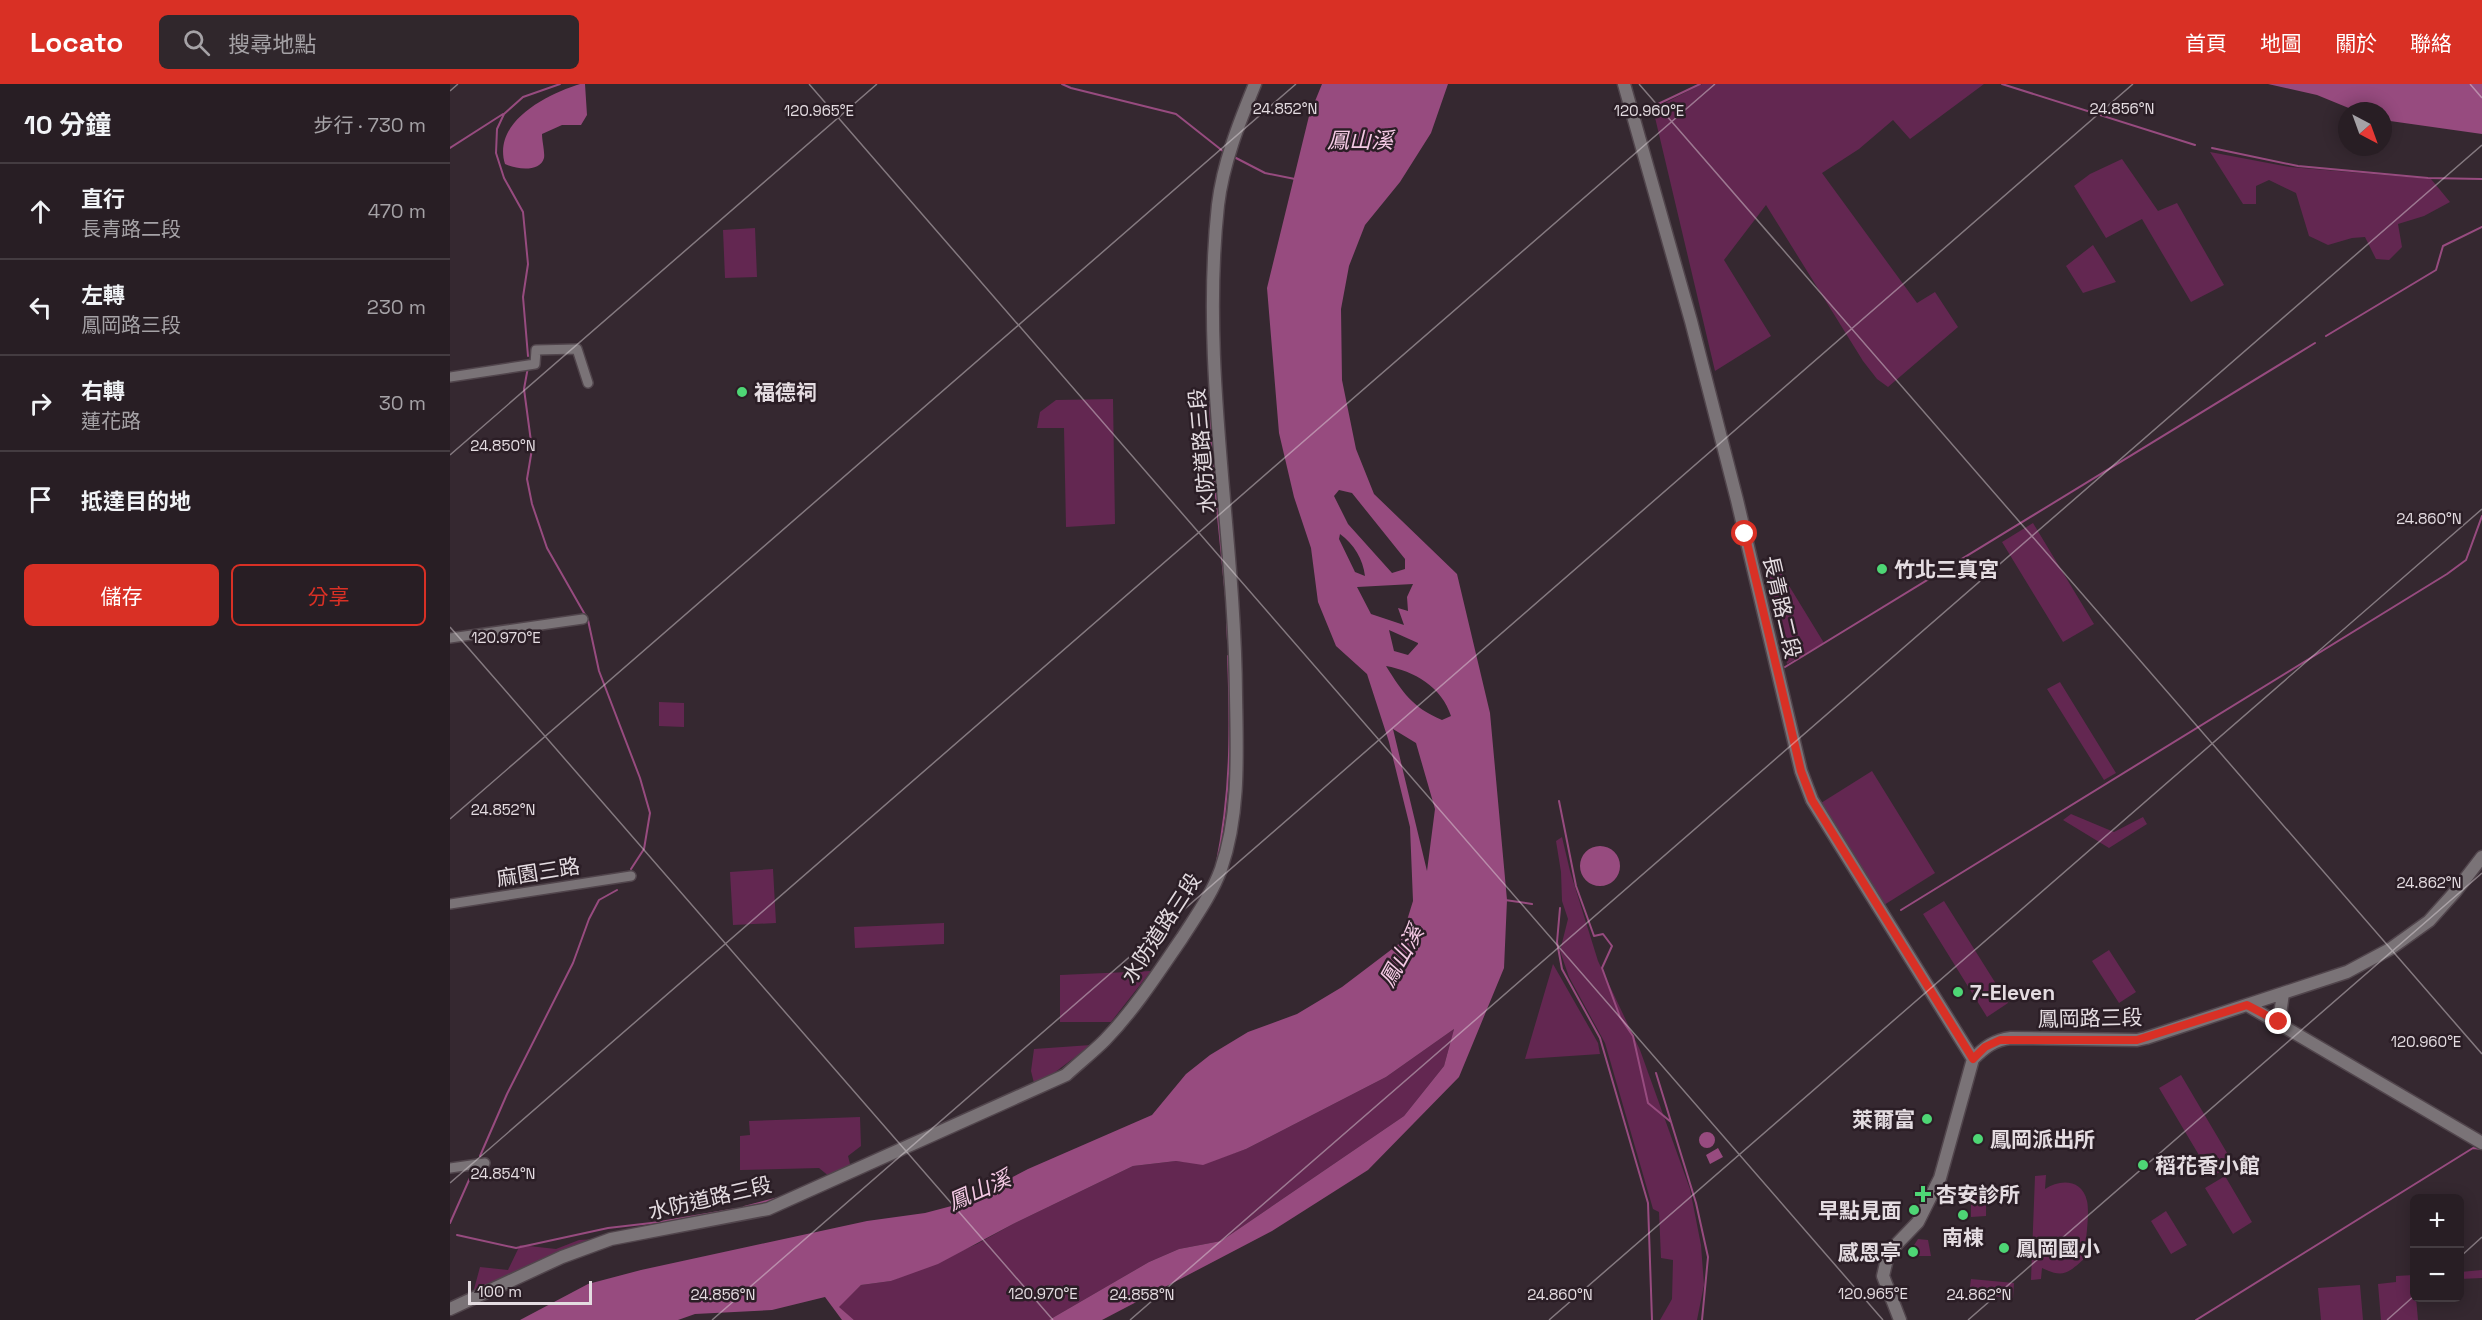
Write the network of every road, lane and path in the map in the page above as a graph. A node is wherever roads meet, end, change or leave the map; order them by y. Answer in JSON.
{"nodes":[{"id":1,"x":1255,"y":84,"type":"edge"},
{"id":2,"x":1624,"y":84,"type":"edge"},
{"id":3,"x":450,"y":377,"type":"edge"},
{"id":4,"x":588,"y":383,"type":"dead end"},
{"id":5,"x":583,"y":619,"type":"dead end"},
{"id":6,"x":450,"y":638,"type":"edge"},
{"id":7,"x":2482,"y":857,"type":"edge"},
{"id":8,"x":631,"y":876,"type":"dead end"},
{"id":9,"x":450,"y":904,"type":"edge"},
{"id":10,"x":2283,"y":993,"type":"junction"},
{"id":11,"x":2247,"y":1005,"type":"junction"},
{"id":12,"x":2279,"y":1022,"type":"junction"},
{"id":13,"x":1973,"y":1059,"type":"junction"},
{"id":14,"x":2482,"y":1143,"type":"edge"},
{"id":15,"x":485,"y":1163,"type":"dead end"},
{"id":16,"x":450,"y":1168,"type":"edge"},
{"id":17,"x":450,"y":1309,"type":"edge"},
{"id":18,"x":1900,"y":1320,"type":"edge"}],
"edges":[{"from":1,"to":17,"type":"street","name":"水防道路三段"},
{"from":2,"to":13,"type":"street","name":"長青路二段"},
{"from":3,"to":4,"type":"street"},
{"from":5,"to":6,"type":"street"},
{"from":7,"to":10,"type":"street","name":"鳳岡路三段"},
{"from":8,"to":9,"type":"street","name":"麻園三路"},
{"from":10,"to":11,"type":"street","name":"鳳岡路三段"},
{"from":10,"to":12,"type":"street"},
{"from":11,"to":12,"type":"street"},
{"from":11,"to":13,"type":"street","name":"鳳岡路三段"},
{"from":12,"to":14,"type":"street"},
{"from":13,"to":18,"type":"street"},
{"from":15,"to":16,"type":"street"}]}
